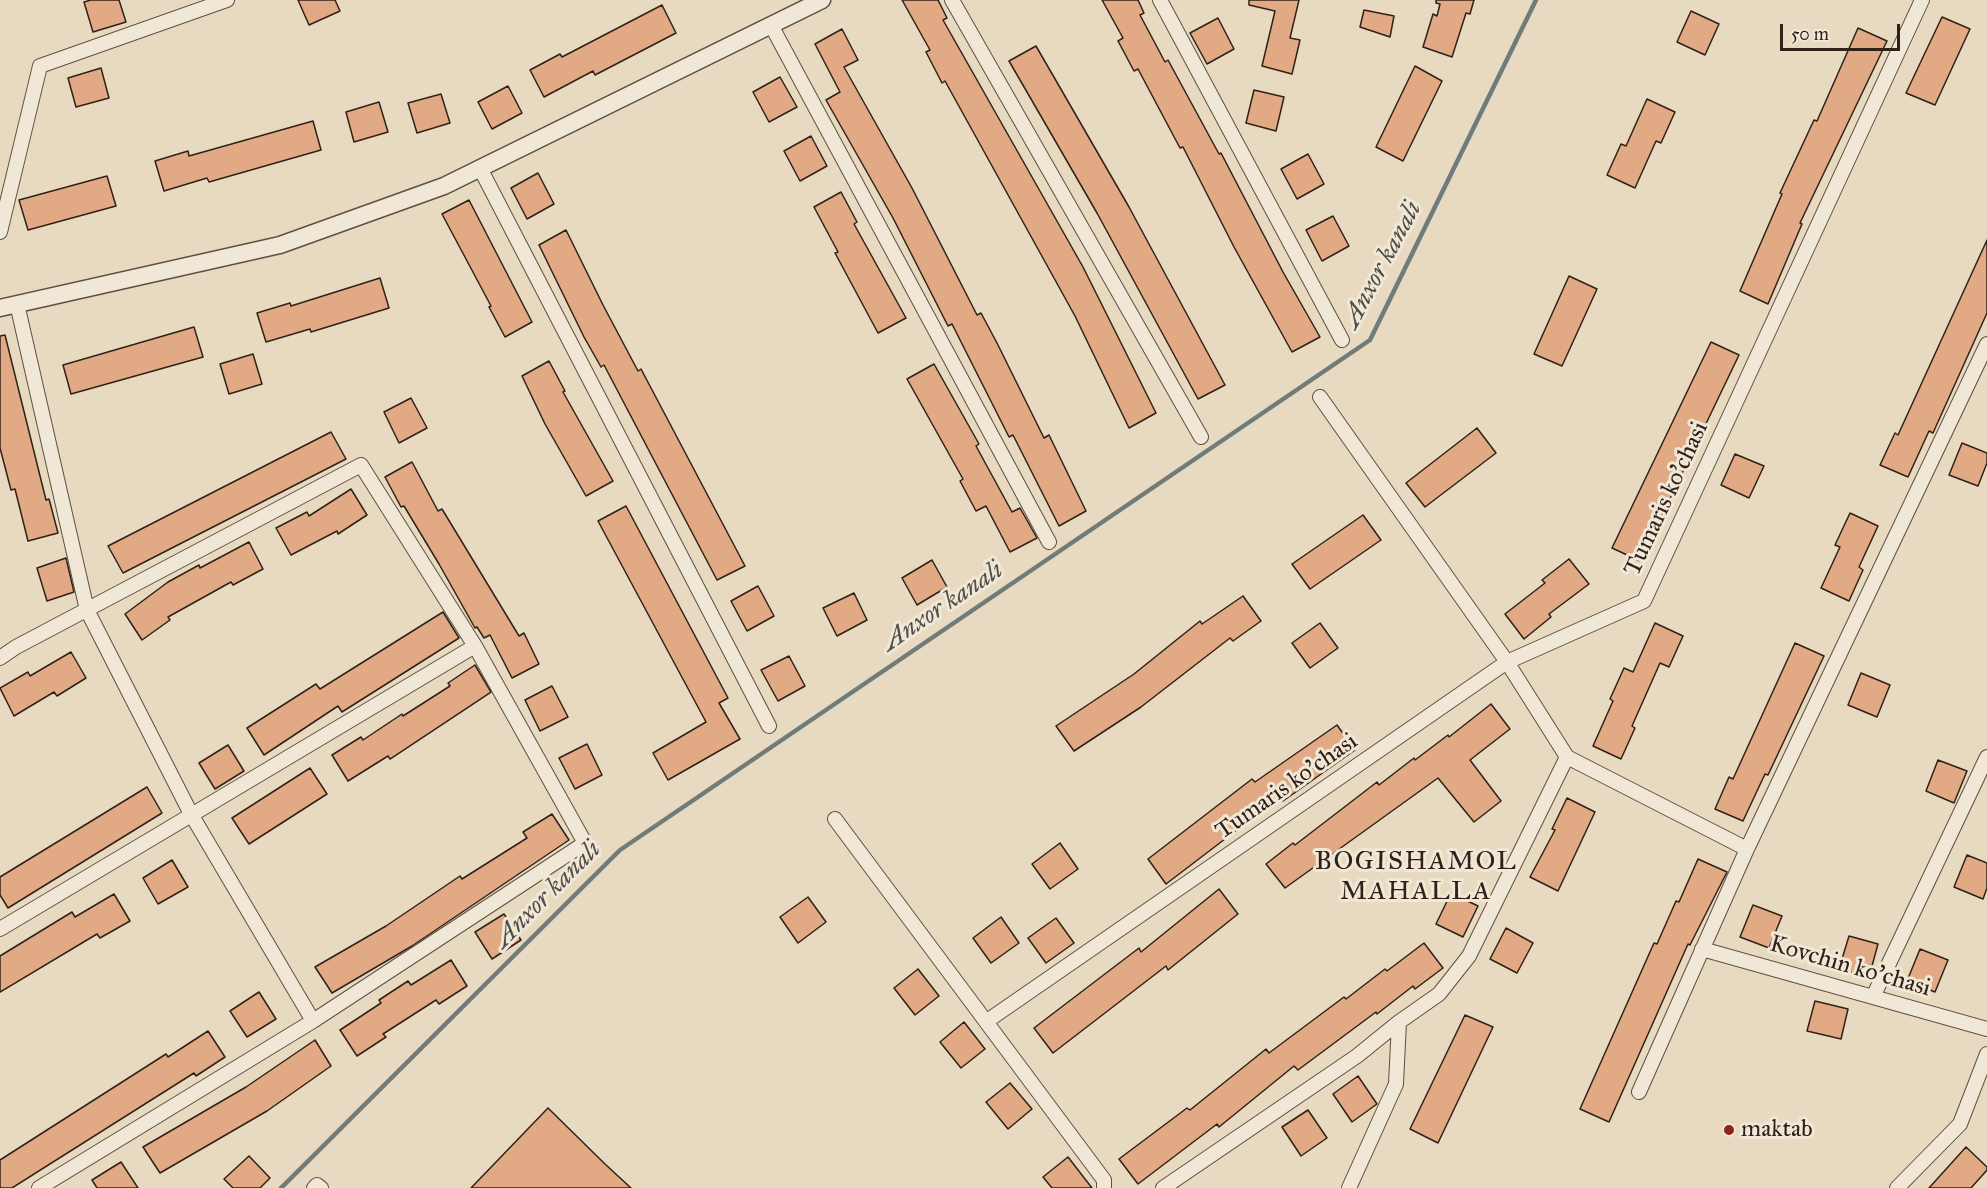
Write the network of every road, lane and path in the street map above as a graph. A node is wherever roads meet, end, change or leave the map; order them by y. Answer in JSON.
{"nodes":[{"id":1,"x":224,"y":0,"type":"edge"},
{"id":2,"x":822,"y":0,"type":"edge"},
{"id":3,"x":952,"y":0,"type":"edge"},
{"id":4,"x":1160,"y":0,"type":"edge"},
{"id":5,"x":1922,"y":0,"type":"edge"},
{"id":6,"x":771,"y":25,"type":"junction"},
{"id":7,"x":480,"y":168,"type":"junction"},
{"id":8,"x":0,"y":232,"type":"edge"},
{"id":9,"x":17,"y":304,"type":"junction"},
{"id":10,"x":0,"y":308,"type":"edge"},
{"id":11,"x":1342,"y":340,"type":"dead end"},
{"id":12,"x":1987,"y":344,"type":"edge"},
{"id":13,"x":1320,"y":397,"type":"dead end"},
{"id":14,"x":1202,"y":437,"type":"dead end"},
{"id":15,"x":1049,"y":542,"type":"dead end"},
{"id":16,"x":87,"y":610,"type":"junction"},
{"id":17,"x":476,"y":646,"type":"junction"},
{"id":18,"x":0,"y":658,"type":"edge"},
{"id":19,"x":1508,"y":662,"type":"junction"},
{"id":20,"x":769,"y":726,"type":"dead end"},
{"id":21,"x":1567,"y":757,"type":"junction"},
{"id":22,"x":1987,"y":757,"type":"edge"},
{"id":23,"x":191,"y":814,"type":"junction"},
{"id":24,"x":835,"y":819,"type":"dead end"},
{"id":25,"x":1747,"y":849,"type":"junction"},
{"id":26,"x":0,"y":929,"type":"edge"},
{"id":27,"x":1702,"y":950,"type":"junction"},
{"id":28,"x":1873,"y":997,"type":"junction"},
{"id":29,"x":314,"y":1021,"type":"junction"},
{"id":30,"x":987,"y":1021,"type":"junction"},
{"id":31,"x":1399,"y":1022,"type":"junction"},
{"id":32,"x":1987,"y":1029,"type":"edge"},
{"id":33,"x":1987,"y":1054,"type":"edge"},
{"id":34,"x":1639,"y":1092,"type":"dead end"},
{"id":35,"x":39,"y":1188,"type":"edge"},
{"id":36,"x":314,"y":1188,"type":"edge"},
{"id":37,"x":321,"y":1188,"type":"edge"},
{"id":38,"x":1104,"y":1188,"type":"edge"},
{"id":39,"x":1163,"y":1188,"type":"edge"},
{"id":40,"x":1349,"y":1188,"type":"edge"},
{"id":41,"x":1897,"y":1188,"type":"edge"}],
"edges":[{"from":1,"to":8,"type":"street"},
{"from":2,"to":6,"type":"street"},
{"from":3,"to":14,"type":"street"},
{"from":4,"to":11,"type":"street"},
{"from":5,"to":19,"type":"street","name":"Tumaris ko'chasi"},
{"from":6,"to":7,"type":"street"},
{"from":6,"to":15,"type":"street"},
{"from":7,"to":9,"type":"street"},
{"from":7,"to":20,"type":"street"},
{"from":9,"to":10,"type":"street"},
{"from":9,"to":16,"type":"street"},
{"from":12,"to":25,"type":"street"},
{"from":13,"to":19,"type":"street"},
{"from":16,"to":17,"type":"street"},
{"from":16,"to":18,"type":"street"},
{"from":16,"to":23,"type":"street"},
{"from":17,"to":23,"type":"street"},
{"from":17,"to":29,"type":"street"},
{"from":19,"to":21,"type":"street"},
{"from":19,"to":30,"type":"street","name":"Tumaris ko'chasi"},
{"from":21,"to":25,"type":"street"},
{"from":21,"to":31,"type":"street"},
{"from":22,"to":28,"type":"street"},
{"from":23,"to":26,"type":"street"},
{"from":23,"to":29,"type":"street"},
{"from":24,"to":30,"type":"street"},
{"from":25,"to":27,"type":"street"},
{"from":27,"to":28,"type":"street","name":"Kovchin ko'chasi"},
{"from":27,"to":34,"type":"street"},
{"from":28,"to":32,"type":"street","name":"Kovchin ko'chasi"},
{"from":29,"to":35,"type":"street"},
{"from":30,"to":38,"type":"street"},
{"from":31,"to":39,"type":"street"},
{"from":31,"to":40,"type":"street"},
{"from":33,"to":41,"type":"street"},
{"from":36,"to":37,"type":"street"}]}
